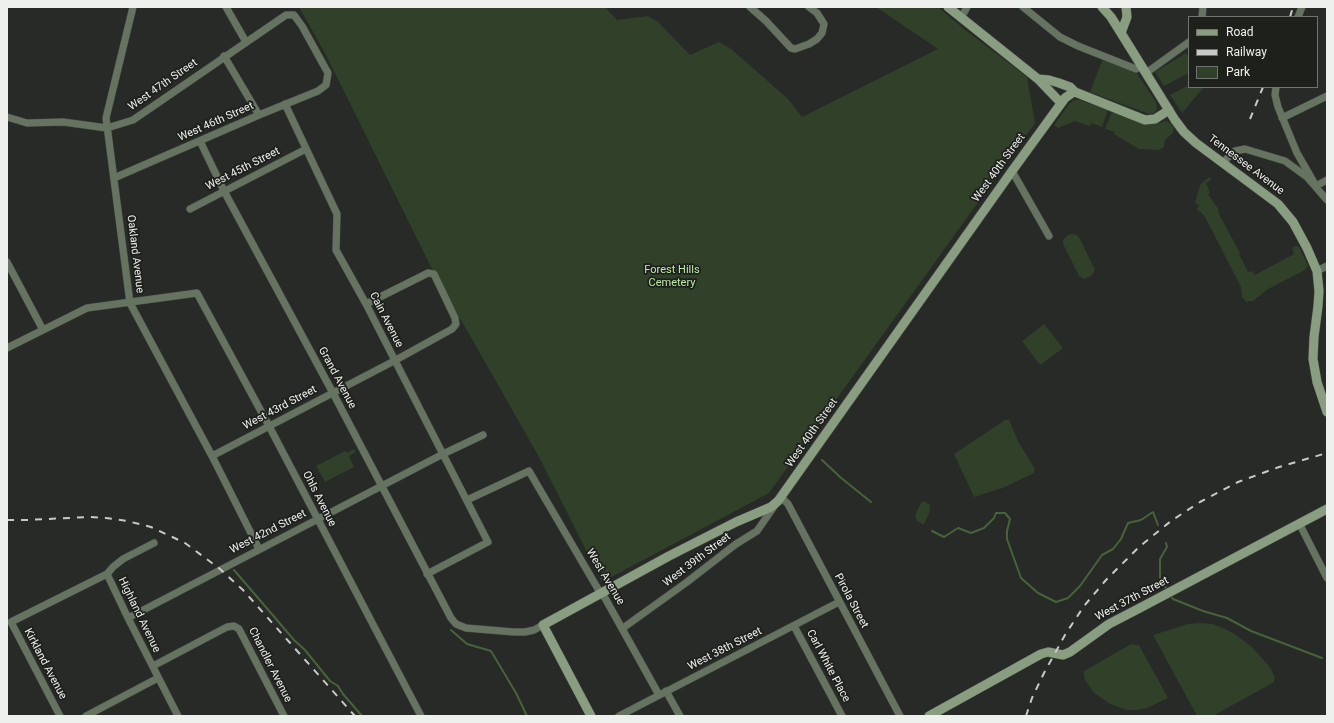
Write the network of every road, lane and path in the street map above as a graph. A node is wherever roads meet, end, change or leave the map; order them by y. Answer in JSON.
{"nodes":[{"id":1,"x":133,"y":7,"type":"edge"},
{"id":2,"x":226,"y":7,"type":"edge"},
{"id":3,"x":750,"y":7,"type":"edge"},
{"id":4,"x":809,"y":7,"type":"edge"},
{"id":5,"x":948,"y":7,"type":"edge"},
{"id":6,"x":967,"y":7,"type":"edge"},
{"id":7,"x":1023,"y":7,"type":"edge"},
{"id":8,"x":1102,"y":7,"type":"edge"},
{"id":9,"x":1126,"y":7,"type":"edge"},
{"id":10,"x":961,"y":18,"type":"junction"},
{"id":11,"x":1121,"y":32,"type":"junction"},
{"id":12,"x":246,"y":42,"type":"junction"},
{"id":13,"x":1188,"y":43,"type":"edge"},
{"id":14,"x":224,"y":56,"type":"junction"},
{"id":15,"x":1144,"y":70,"type":"junction"},
{"id":16,"x":1038,"y":80,"type":"junction"},
{"id":17,"x":326,"y":85,"type":"joint"},
{"id":18,"x":1276,"y":88,"type":"edge"},
{"id":19,"x":1076,"y":92,"type":"junction"},
{"id":20,"x":1327,"y":96,"type":"edge"},
{"id":21,"x":1061,"y":103,"type":"junction"},
{"id":22,"x":285,"y":104,"type":"junction"},
{"id":23,"x":1170,"y":110,"type":"junction"},
{"id":24,"x":259,"y":115,"type":"junction"},
{"id":25,"x":7,"y":117,"type":"edge"},
{"id":26,"x":1282,"y":118,"type":"junction"},
{"id":27,"x":107,"y":128,"type":"junction"},
{"id":28,"x":200,"y":141,"type":"junction"},
{"id":29,"x":306,"y":149,"type":"junction"},
{"id":30,"x":1223,"y":163,"type":"junction"},
{"id":31,"x":1012,"y":171,"type":"junction"},
{"id":32,"x":114,"y":178,"type":"junction"},
{"id":33,"x":1327,"y":180,"type":"edge"},
{"id":34,"x":1316,"y":186,"type":"junction"},
{"id":35,"x":224,"y":191,"type":"junction"},
{"id":36,"x":1327,"y":200,"type":"edge"},
{"id":37,"x":190,"y":209,"type":"dead end"},
{"id":38,"x":1049,"y":236,"type":"dead end"},
{"id":39,"x":7,"y":262,"type":"edge"},
{"id":40,"x":1327,"y":266,"type":"edge"},
{"id":41,"x":1317,"y":271,"type":"junction"},
{"id":42,"x":130,"y":303,"type":"junction"},
{"id":43,"x":366,"y":304,"type":"junction"},
{"id":44,"x":43,"y":330,"type":"junction"},
{"id":45,"x":7,"y":348,"type":"edge"},
{"id":46,"x":394,"y":361,"type":"junction"},
{"id":47,"x":333,"y":393,"type":"junction"},
{"id":48,"x":1327,"y":412,"type":"edge"},
{"id":49,"x":269,"y":426,"type":"junction"},
{"id":50,"x":483,"y":436,"type":"dead end"},
{"id":51,"x":442,"y":454,"type":"junction"},
{"id":52,"x":212,"y":456,"type":"junction"},
{"id":53,"x":381,"y":486,"type":"junction"},
{"id":54,"x":780,"y":499,"type":"junction"},
{"id":55,"x":467,"y":500,"type":"junction"},
{"id":56,"x":1327,"y":509,"type":"edge"},
{"id":57,"x":317,"y":520,"type":"junction"},
{"id":58,"x":1299,"y":523,"type":"junction"},
{"id":59,"x":154,"y":544,"type":"dead end"},
{"id":60,"x":259,"y":549,"type":"junction"},
{"id":61,"x":107,"y":574,"type":"junction"},
{"id":62,"x":427,"y":574,"type":"junction"},
{"id":63,"x":1327,"y":578,"type":"edge"},
{"id":64,"x":602,"y":593,"type":"junction"},
{"id":65,"x":839,"y":602,"type":"junction"},
{"id":66,"x":128,"y":618,"type":"junction"},
{"id":67,"x":456,"y":624,"type":"joint"},
{"id":68,"x":543,"y":625,"type":"junction"},
{"id":69,"x":794,"y":626,"type":"junction"},
{"id":70,"x":622,"y":628,"type":"junction"},
{"id":71,"x":153,"y":666,"type":"junction"},
{"id":72,"x":158,"y":678,"type":"junction"},
{"id":73,"x":666,"y":691,"type":"junction"},
{"id":74,"x":658,"y":695,"type":"junction"},
{"id":75,"x":60,"y":716,"type":"edge"},
{"id":76,"x":86,"y":716,"type":"edge"},
{"id":77,"x":178,"y":716,"type":"edge"},
{"id":78,"x":284,"y":716,"type":"edge"},
{"id":79,"x":421,"y":716,"type":"edge"},
{"id":80,"x":591,"y":716,"type":"edge"},
{"id":81,"x":620,"y":716,"type":"edge"},
{"id":82,"x":680,"y":716,"type":"edge"},
{"id":83,"x":842,"y":716,"type":"edge"},
{"id":84,"x":900,"y":716,"type":"edge"},
{"id":85,"x":929,"y":716,"type":"edge"}],
"edges":[{"from":1,"to":27,"type":"street","name":"Oakland Avenue"},
{"from":2,"to":12,"type":"street"},
{"from":3,"to":4,"type":"street"},
{"from":5,"to":10,"type":"main road"},
{"from":6,"to":10,"type":"street"},
{"from":7,"to":15,"type":"street"},
{"from":8,"to":11,"type":"main road","name":"Tennessee Avenue"},
{"from":9,"to":11,"type":"main road"},
{"from":10,"to":16,"type":"main road"},
{"from":11,"to":15,"type":"main road","name":"Tennessee Avenue"},
{"from":12,"to":14,"type":"street","name":"West 47th Street"},
{"from":12,"to":17,"type":"street","name":"West 47th Street"},
{"from":13,"to":15,"type":"street"},
{"from":14,"to":24,"type":"street"},
{"from":14,"to":27,"type":"street","name":"West 47th Street"},
{"from":15,"to":23,"type":"main road","name":"Tennessee Avenue"},
{"from":16,"to":19,"type":"main road"},
{"from":16,"to":21,"type":"main road"},
{"from":17,"to":22,"type":"street","name":"West 46th Street"},
{"from":18,"to":26,"type":"street"},
{"from":19,"to":21,"type":"main road","name":"West 40th Street"},
{"from":19,"to":23,"type":"main road"},
{"from":20,"to":26,"type":"street"},
{"from":21,"to":31,"type":"main road","name":"West 40th Street"},
{"from":22,"to":24,"type":"street","name":"West 46th Street"},
{"from":22,"to":29,"type":"street","name":"Cain Avenue"},
{"from":23,"to":30,"type":"main road","name":"Tennessee Avenue"},
{"from":24,"to":28,"type":"street","name":"West 46th Street"},
{"from":25,"to":27,"type":"street","name":"West 47th Street"},
{"from":26,"to":34,"type":"street"},
{"from":27,"to":32,"type":"street","name":"Oakland Avenue"},
{"from":28,"to":32,"type":"street","name":"West 46th Street"},
{"from":28,"to":35,"type":"street","name":"Grand Avenue"},
{"from":29,"to":35,"type":"street","name":"West 45th Street"},
{"from":29,"to":43,"type":"street","name":"Cain Avenue"},
{"from":30,"to":34,"type":"street"},
{"from":30,"to":41,"type":"main road","name":"Tennessee Avenue"},
{"from":31,"to":38,"type":"street"},
{"from":31,"to":54,"type":"main road","name":"West 40th Street"},
{"from":32,"to":42,"type":"street","name":"Oakland Avenue"},
{"from":33,"to":34,"type":"street"},
{"from":34,"to":36,"type":"street"},
{"from":35,"to":37,"type":"street","name":"West 45th Street"},
{"from":35,"to":47,"type":"street","name":"Grand Avenue"},
{"from":39,"to":44,"type":"street"},
{"from":40,"to":41,"type":"street"},
{"from":41,"to":48,"type":"main road","name":"Tennessee Avenue"},
{"from":42,"to":44,"type":"street"},
{"from":42,"to":49,"type":"street","name":"Ohls Avenue"},
{"from":42,"to":52,"type":"street","name":"Oakland Avenue"},
{"from":43,"to":46,"type":"street","name":"Cain Avenue"},
{"from":43,"to":46,"type":"street","name":"West 43rd Street"},
{"from":44,"to":45,"type":"street"},
{"from":46,"to":47,"type":"street","name":"West 43rd Street"},
{"from":46,"to":51,"type":"street","name":"Cain Avenue"},
{"from":47,"to":49,"type":"street","name":"West 43rd Street"},
{"from":47,"to":53,"type":"street","name":"Grand Avenue"},
{"from":49,"to":52,"type":"street","name":"West 43rd Street"},
{"from":49,"to":57,"type":"street","name":"Ohls Avenue"},
{"from":50,"to":51,"type":"street","name":"West 42nd Street"},
{"from":51,"to":53,"type":"street","name":"West 42nd Street"},
{"from":51,"to":55,"type":"street","name":"Cain Avenue"},
{"from":52,"to":60,"type":"street","name":"Oakland Avenue"},
{"from":53,"to":57,"type":"street","name":"West 42nd Street"},
{"from":53,"to":62,"type":"street","name":"Grand Avenue"},
{"from":54,"to":64,"type":"main road","name":"West 40th Street"},
{"from":54,"to":65,"type":"street","name":"Pirola Street"},
{"from":54,"to":70,"type":"street","name":"West 39th Street"},
{"from":55,"to":62,"type":"street","name":"Cain Avenue"},
{"from":55,"to":64,"type":"street","name":"West Avenue"},
{"from":56,"to":58,"type":"main road","name":"West 37th Street"},
{"from":57,"to":60,"type":"street","name":"West 42nd Street"},
{"from":57,"to":79,"type":"street","name":"Ohls Avenue"},
{"from":58,"to":63,"type":"street"},
{"from":58,"to":85,"type":"main road","name":"West 37th Street"},
{"from":59,"to":61,"type":"street","name":"Highland Avenue"},
{"from":60,"to":66,"type":"street","name":"West 42nd Street"},
{"from":61,"to":66,"type":"street","name":"Highland Avenue"},
{"from":61,"to":75,"type":"street","name":"Kirkland Avenue"},
{"from":62,"to":67,"type":"street","name":"Grand Avenue"},
{"from":64,"to":68,"type":"main road","name":"West 40th Street"},
{"from":64,"to":70,"type":"street","name":"West Avenue"},
{"from":65,"to":69,"type":"street","name":"West 38th Street"},
{"from":65,"to":84,"type":"street","name":"Pirola Street"},
{"from":66,"to":71,"type":"street","name":"Highland Avenue"},
{"from":67,"to":68,"type":"street","name":"West 40th Street"},
{"from":68,"to":80,"type":"main road"},
{"from":69,"to":73,"type":"street","name":"West 38th Street"},
{"from":69,"to":83,"type":"street","name":"Carl White Place"},
{"from":70,"to":74,"type":"street","name":"West Avenue"},
{"from":71,"to":72,"type":"street","name":"Highland Avenue"},
{"from":71,"to":78,"type":"street","name":"Chandler Avenue"},
{"from":72,"to":76,"type":"street"},
{"from":72,"to":77,"type":"street","name":"Highland Avenue"},
{"from":73,"to":74,"type":"street","name":"West 38th Street"},
{"from":73,"to":82,"type":"street"},
{"from":74,"to":81,"type":"street","name":"West 38th Street"}]}
